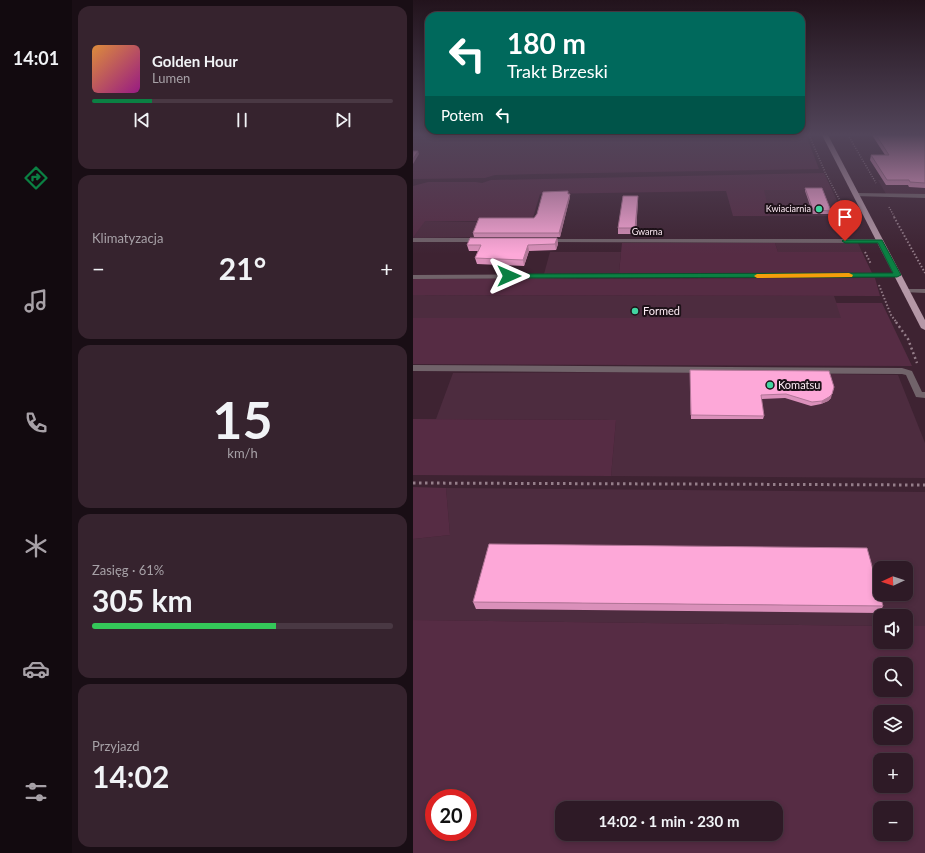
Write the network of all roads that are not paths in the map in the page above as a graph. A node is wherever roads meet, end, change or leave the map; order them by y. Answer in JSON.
{"nodes":[{"id":1,"x":846,"y":175,"type":"edge"},
{"id":2,"x":856,"y":195,"type":"junction"},
{"id":3,"x":925,"y":196,"type":"edge"},
{"id":4,"x":413,"y":240,"type":"edge"},
{"id":5,"x":493,"y":241,"type":"edge"},
{"id":6,"x":537,"y":241,"type":"edge"},
{"id":7,"x":880,"y":241,"type":"junction"},
{"id":8,"x":897,"y":275,"type":"junction"},
{"id":9,"x":413,"y":276,"type":"edge"},
{"id":10,"x":905,"y":291,"type":"junction"},
{"id":11,"x":925,"y":291,"type":"edge"},
{"id":12,"x":925,"y":328,"type":"edge"},
{"id":13,"x":413,"y":368,"type":"edge"},
{"id":14,"x":925,"y":395,"type":"edge"}],
"edges":[{"from":1,"to":2,"type":"main road"},
{"from":2,"to":3,"type":"lane"},
{"from":2,"to":7,"type":"main road"},
{"from":4,"to":5,"type":"street"},
{"from":6,"to":7,"type":"street","name":"Gwarna"},
{"from":7,"to":8,"type":"main road"},
{"from":8,"to":9,"type":"lane"},
{"from":8,"to":10,"type":"main road"},
{"from":10,"to":11,"type":"lane"},
{"from":10,"to":12,"type":"main road"},
{"from":13,"to":14,"type":"lane"}]}
